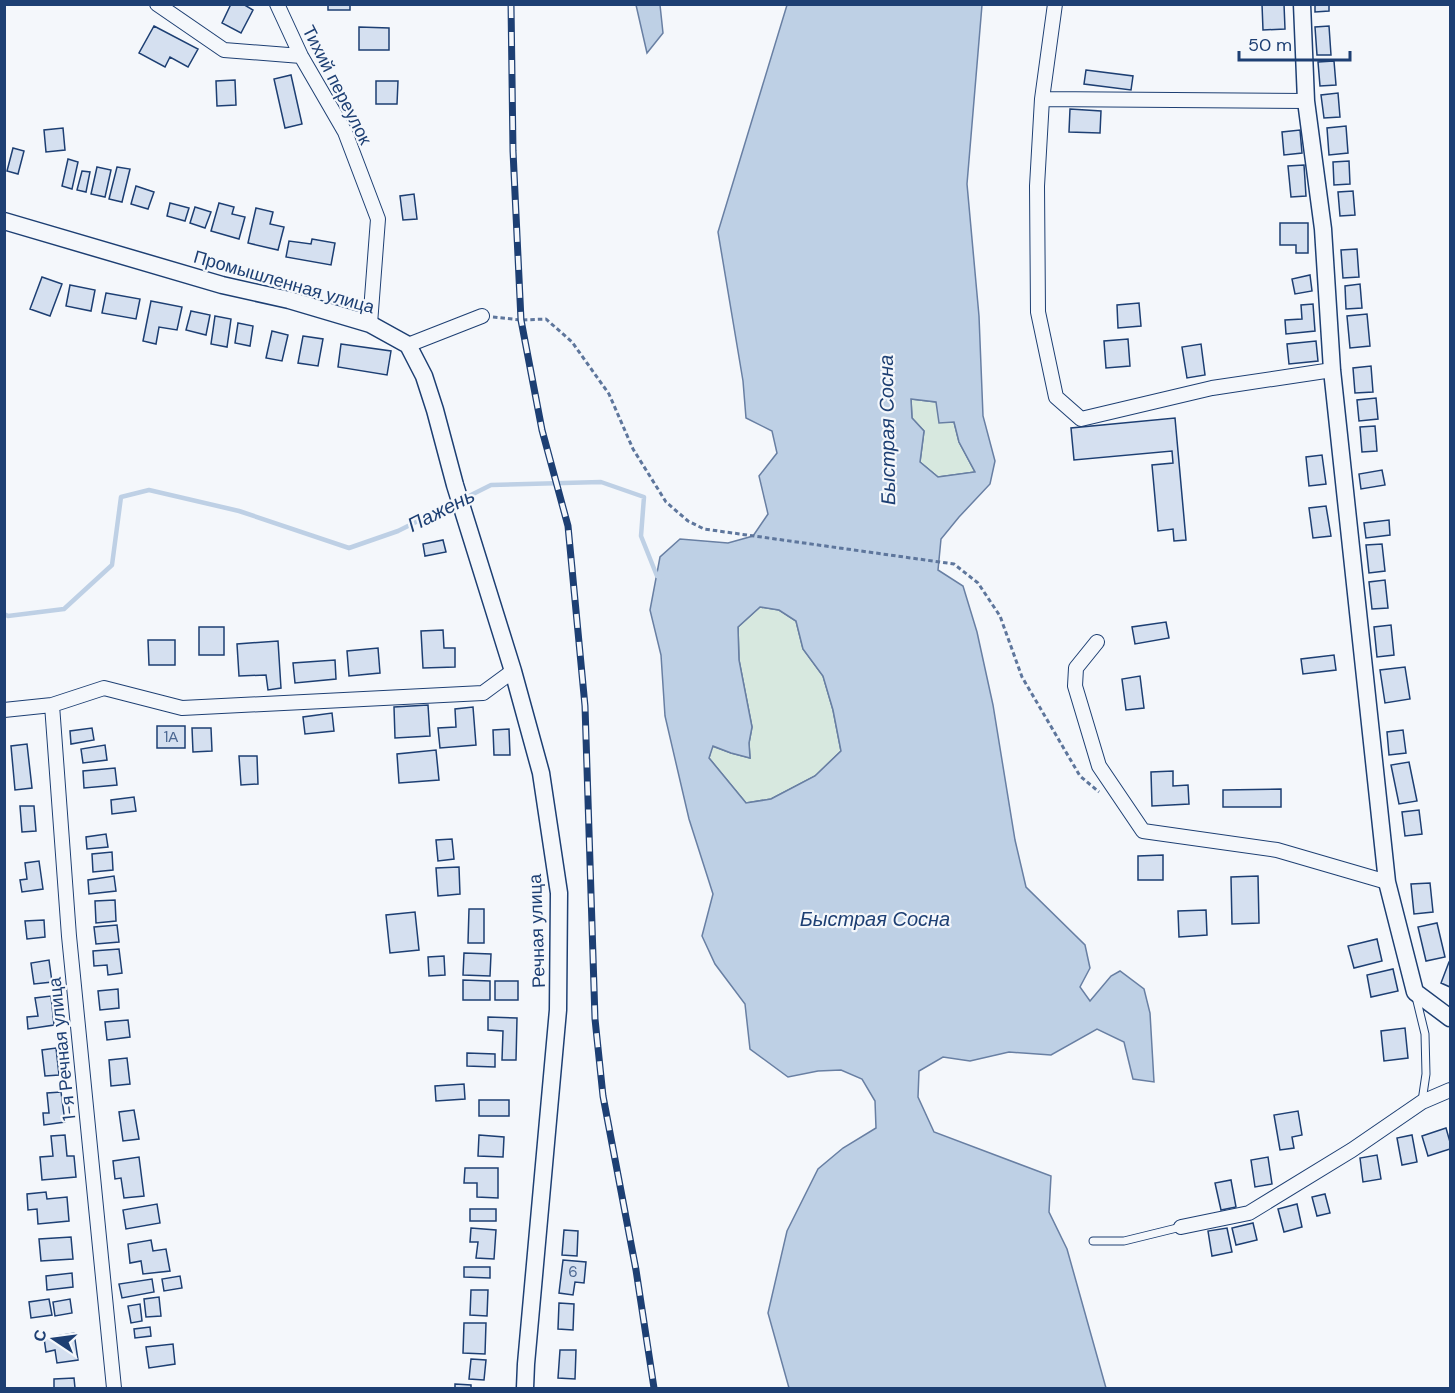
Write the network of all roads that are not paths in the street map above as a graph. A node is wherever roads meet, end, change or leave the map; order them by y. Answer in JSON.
{"nodes":[{"id":1,"x":157,"y":4,"type":"edge"},
{"id":2,"x":277,"y":4,"type":"edge"},
{"id":3,"x":1055,"y":4,"type":"edge"},
{"id":4,"x":1302,"y":4,"type":"edge"},
{"id":5,"x":302,"y":56,"type":"junction"},
{"id":6,"x":1042,"y":99,"type":"junction"},
{"id":7,"x":1306,"y":101,"type":"junction"},
{"id":8,"x":4,"y":221,"type":"edge"},
{"id":9,"x":482,"y":316,"type":"road end"},
{"id":10,"x":370,"y":324,"type":"junction"},
{"id":11,"x":408,"y":345,"type":"junction"},
{"id":12,"x":1332,"y":370,"type":"junction"},
{"id":13,"x":1097,"y":642,"type":"dead end"},
{"id":14,"x":513,"y":671,"type":"junction"},
{"id":15,"x":52,"y":705,"type":"junction"},
{"id":16,"x":4,"y":710,"type":"edge"},
{"id":17,"x":1387,"y":882,"type":"junction"},
{"id":18,"x":1415,"y":992,"type":"junction"},
{"id":19,"x":1450,"y":1018,"type":"edge"},
{"id":20,"x":1450,"y":1090,"type":"edge"},
{"id":21,"x":1422,"y":1102,"type":"junction"},
{"id":22,"x":1180,"y":1227,"type":"joint"},
{"id":23,"x":1094,"y":1241,"type":"dead end"},
{"id":24,"x":114,"y":1389,"type":"edge"},
{"id":25,"x":525,"y":1389,"type":"edge"}],
"edges":[{"from":1,"to":5,"type":"street"},
{"from":2,"to":5,"type":"street","name":"Тихий переулок"},
{"from":3,"to":6,"type":"street"},
{"from":4,"to":7,"type":"street"},
{"from":5,"to":10,"type":"street","name":"Тихий переулок"},
{"from":6,"to":7,"type":"street"},
{"from":6,"to":12,"type":"street"},
{"from":7,"to":12,"type":"street"},
{"from":8,"to":10,"type":"street","name":"Промышленная улица"},
{"from":9,"to":11,"type":"street"},
{"from":10,"to":11,"type":"street","name":"Промышленная улица"},
{"from":11,"to":14,"type":"street","name":"Речная улица"},
{"from":12,"to":17,"type":"street"},
{"from":13,"to":17,"type":"street"},
{"from":14,"to":15,"type":"street"},
{"from":14,"to":25,"type":"street","name":"Речная улица"},
{"from":15,"to":16,"type":"street"},
{"from":15,"to":24,"type":"street","name":"1-я Речная улица"},
{"from":17,"to":18,"type":"street"},
{"from":18,"to":19,"type":"street"},
{"from":18,"to":21,"type":"lane"},
{"from":20,"to":21,"type":"street"},
{"from":21,"to":22,"type":"street"},
{"from":22,"to":23,"type":"lane"}]}
